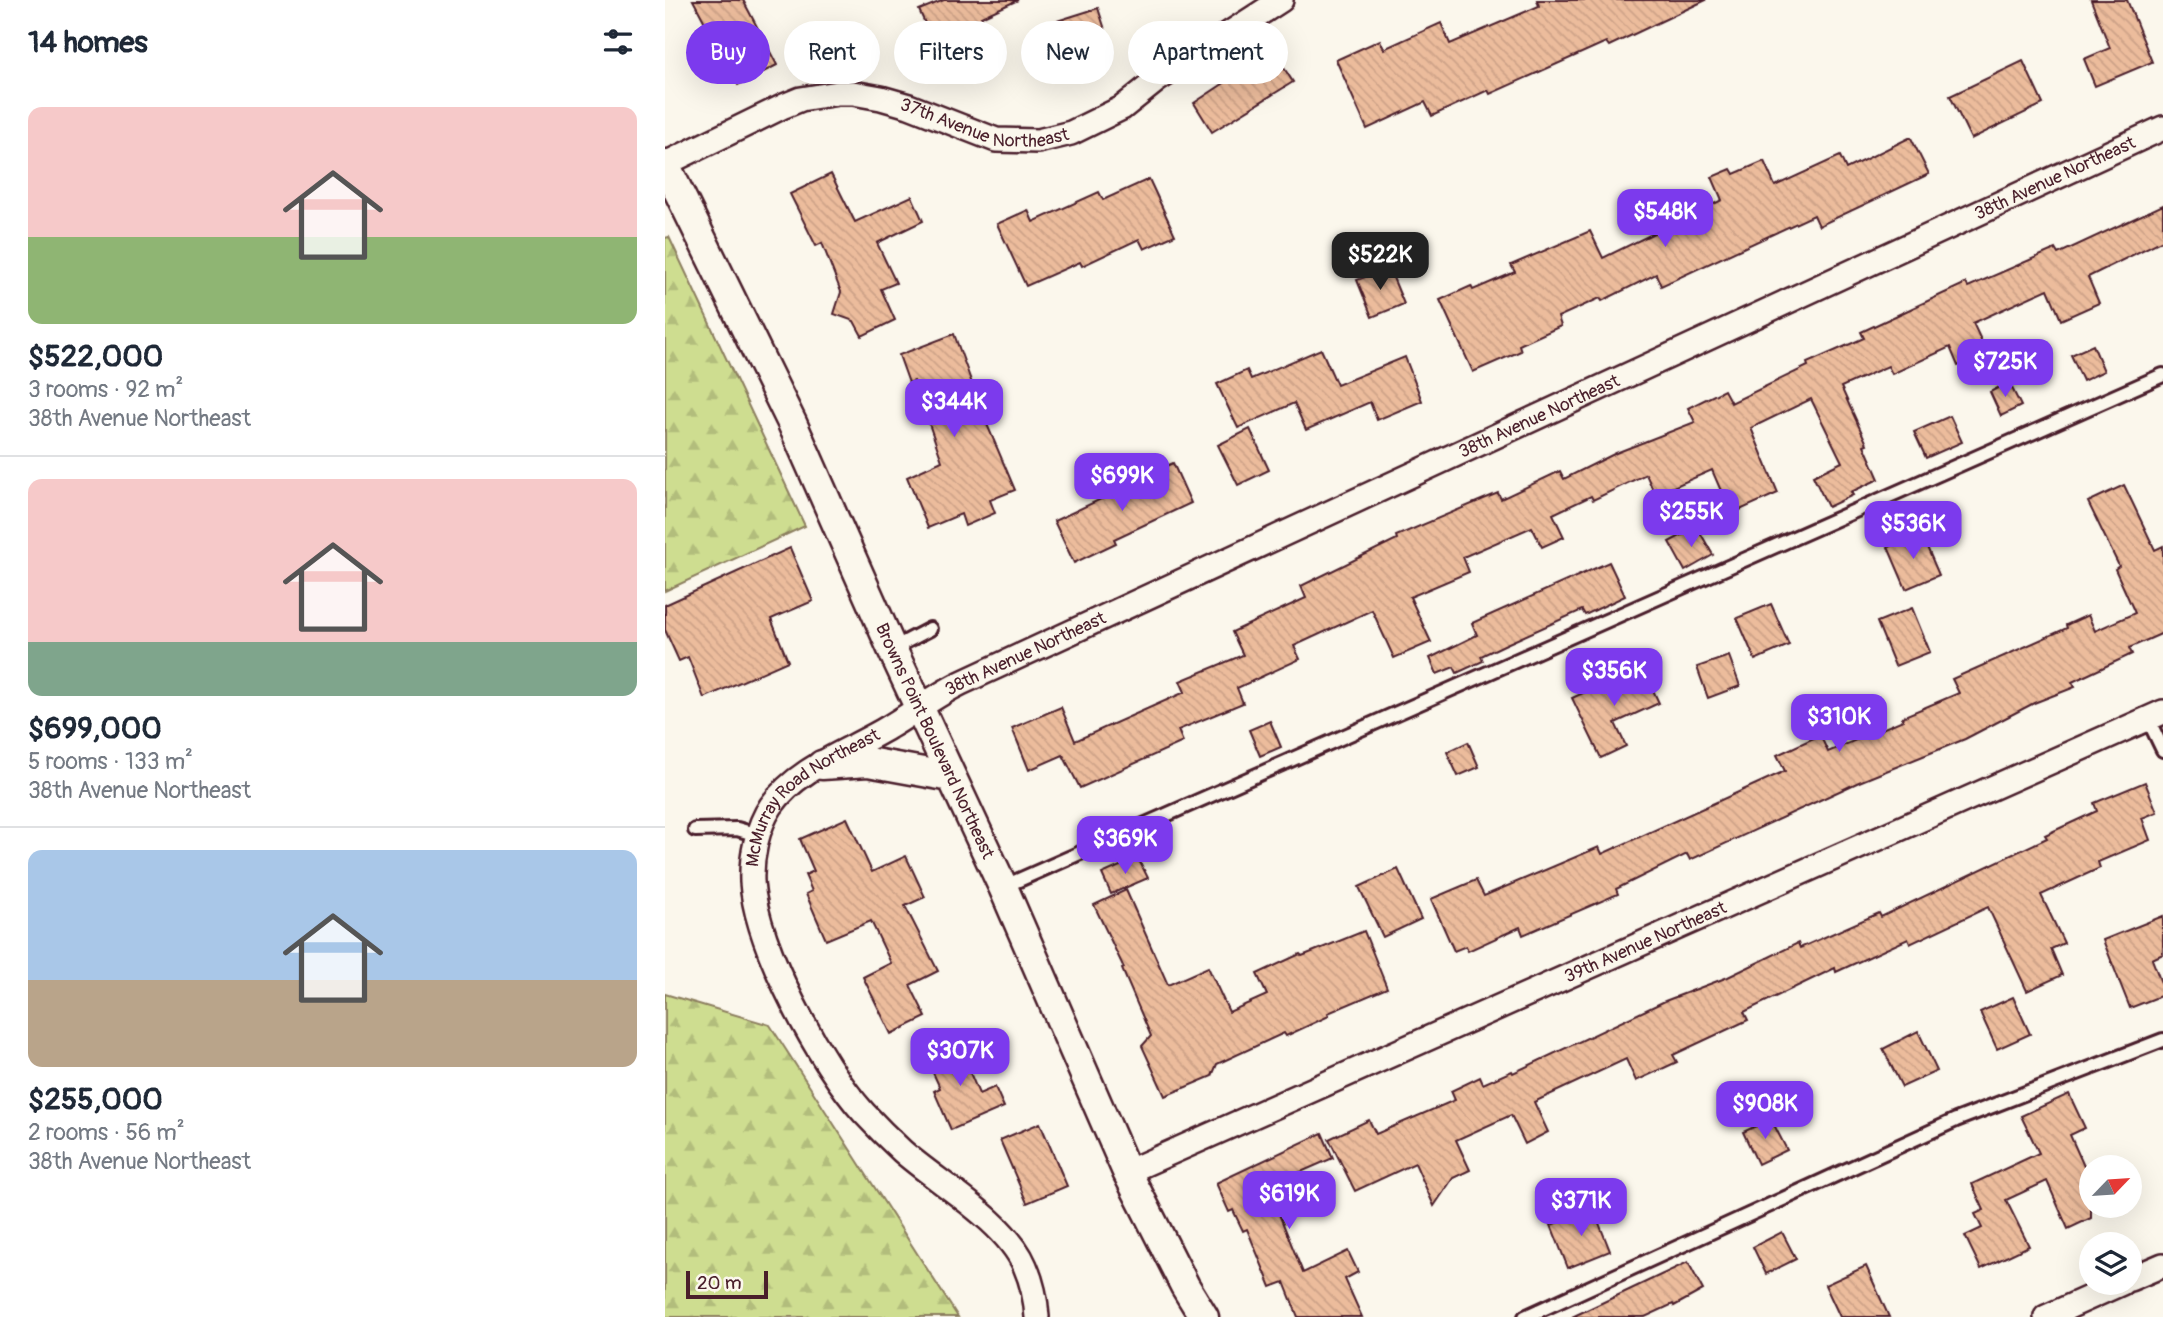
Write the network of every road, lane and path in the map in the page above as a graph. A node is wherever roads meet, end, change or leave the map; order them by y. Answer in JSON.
{"nodes":[{"id":1,"x":1281,"y":0,"type":"edge"},
{"id":2,"x":2163,"y":128,"type":"edge"},
{"id":3,"x":665,"y":164,"type":"edge"},
{"id":4,"x":2163,"y":375,"type":"edge"},
{"id":5,"x":930,"y":629,"type":"dead end"},
{"id":6,"x":892,"y":649,"type":"junction"},
{"id":7,"x":919,"y":708,"type":"junction"},
{"id":8,"x":2156,"y":716,"type":"edge"},
{"id":9,"x":2163,"y":750,"type":"edge"},
{"id":10,"x":822,"y":765,"type":"junction"},
{"id":11,"x":951,"y":777,"type":"junction"},
{"id":12,"x":695,"y":830,"type":"dead end"},
{"id":13,"x":758,"y":835,"type":"junction"},
{"id":14,"x":1003,"y":887,"type":"junction"},
{"id":15,"x":2163,"y":1040,"type":"edge"},
{"id":16,"x":1127,"y":1172,"type":"junction"},
{"id":17,"x":2163,"y":1265,"type":"edge"},
{"id":18,"x":2142,"y":1274,"type":"edge"},
{"id":19,"x":2095,"y":1295,"type":"edge"},
{"id":20,"x":1037,"y":1317,"type":"edge"},
{"id":21,"x":1204,"y":1317,"type":"edge"},
{"id":22,"x":1525,"y":1317,"type":"edge"},
{"id":23,"x":2046,"y":1317,"type":"edge"}],
"edges":[{"from":1,"to":3,"type":"street","name":"37th Avenue Northeast"},
{"from":2,"to":7,"type":"street","name":"38th Avenue Northeast"},
{"from":3,"to":6,"type":"street","name":"Browns Point Boulevard Northeast"},
{"from":4,"to":14,"type":"lane"},
{"from":5,"to":6,"type":"lane"},
{"from":6,"to":7,"type":"street","name":"Browns Point Boulevard Northeast"},
{"from":7,"to":10,"type":"street","name":"McMurray Road Northeast"},
{"from":7,"to":11,"type":"street","name":"Browns Point Boulevard Northeast"},
{"from":8,"to":9,"type":"lane"},
{"from":8,"to":16,"type":"street","name":"39th Avenue Northeast"},
{"from":10,"to":11,"type":"street"},
{"from":10,"to":13,"type":"street","name":"McMurray Road Northeast"},
{"from":11,"to":14,"type":"street","name":"Browns Point Boulevard Northeast"},
{"from":12,"to":13,"type":"lane"},
{"from":13,"to":20,"type":"street","name":"McMurray Road Northeast"},
{"from":14,"to":16,"type":"street","name":"Browns Point Boulevard Northeast"},
{"from":15,"to":22,"type":"lane"},
{"from":16,"to":21,"type":"street","name":"Browns Point Boulevard Northeast"},
{"from":17,"to":18,"type":"street"},
{"from":19,"to":23,"type":"street"}]}
